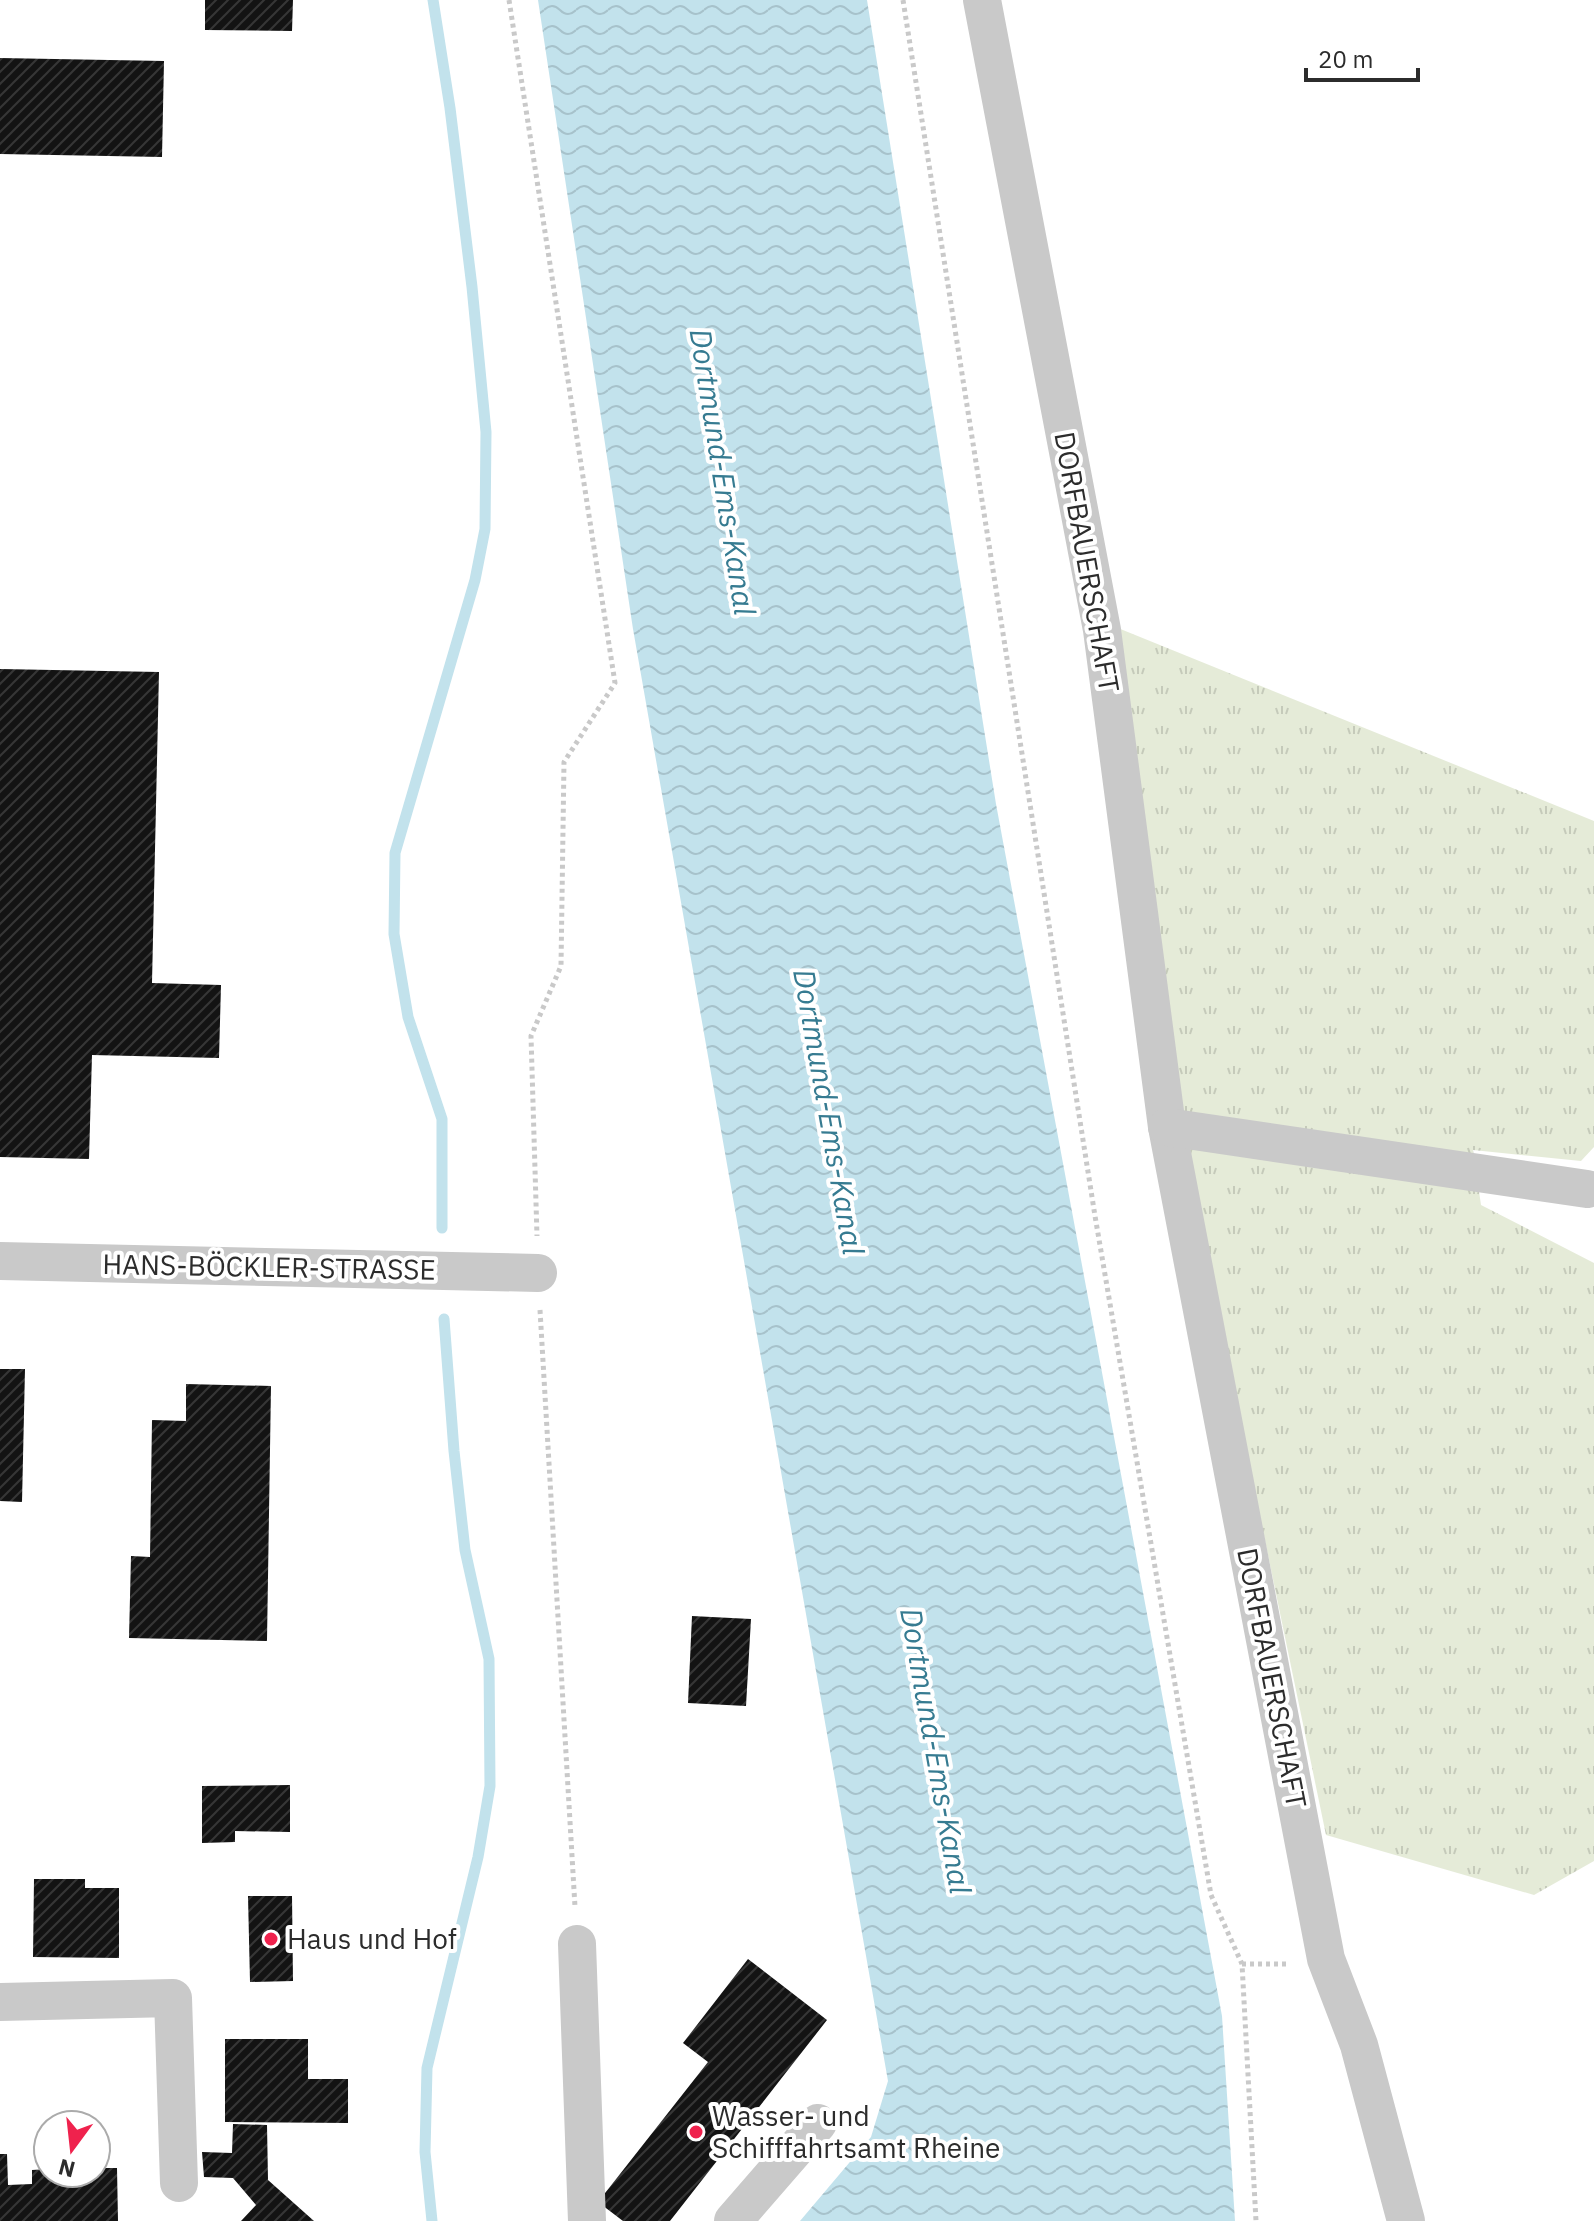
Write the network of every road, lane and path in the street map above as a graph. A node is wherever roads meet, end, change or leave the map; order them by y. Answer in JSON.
{"nodes":[{"id":1,"x":509,"y":0,"type":"edge"},
{"id":2,"x":903,"y":0,"type":"edge"},
{"id":3,"x":982,"y":0,"type":"edge"},
{"id":4,"x":1167,"y":1127,"type":"junction"},
{"id":5,"x":1587,"y":1189,"type":"dead end"},
{"id":6,"x":0,"y":1261,"type":"edge"},
{"id":7,"x":538,"y":1273,"type":"junction"},
{"id":8,"x":577,"y":1944,"type":"joint"},
{"id":9,"x":1326,"y":1959,"type":"junction"},
{"id":10,"x":1242,"y":1964,"type":"junction"},
{"id":11,"x":0,"y":2002,"type":"edge"},
{"id":12,"x":818,"y":2123,"type":"dead end"},
{"id":13,"x":179,"y":2183,"type":"dead end"},
{"id":14,"x":587,"y":2221,"type":"edge"},
{"id":15,"x":733,"y":2221,"type":"edge"},
{"id":16,"x":1256,"y":2221,"type":"edge"},
{"id":17,"x":1406,"y":2221,"type":"edge"}],
"edges":[{"from":1,"to":7,"type":"path"},
{"from":2,"to":10,"type":"path"},
{"from":3,"to":4,"type":"street","name":"DORFBAUERSCHAFT"},
{"from":4,"to":5,"type":"street"},
{"from":4,"to":9,"type":"street","name":"DORFBAUERSCHAFT"},
{"from":6,"to":7,"type":"street","name":"HANS-BÖCKLER-STRASSE"},
{"from":7,"to":8,"type":"path"},
{"from":8,"to":14,"type":"street"},
{"from":9,"to":10,"type":"path"},
{"from":9,"to":17,"type":"street","name":"DORFBAUERSCHAFT"},
{"from":10,"to":16,"type":"path"},
{"from":11,"to":13,"type":"street"},
{"from":12,"to":15,"type":"street"}]}
